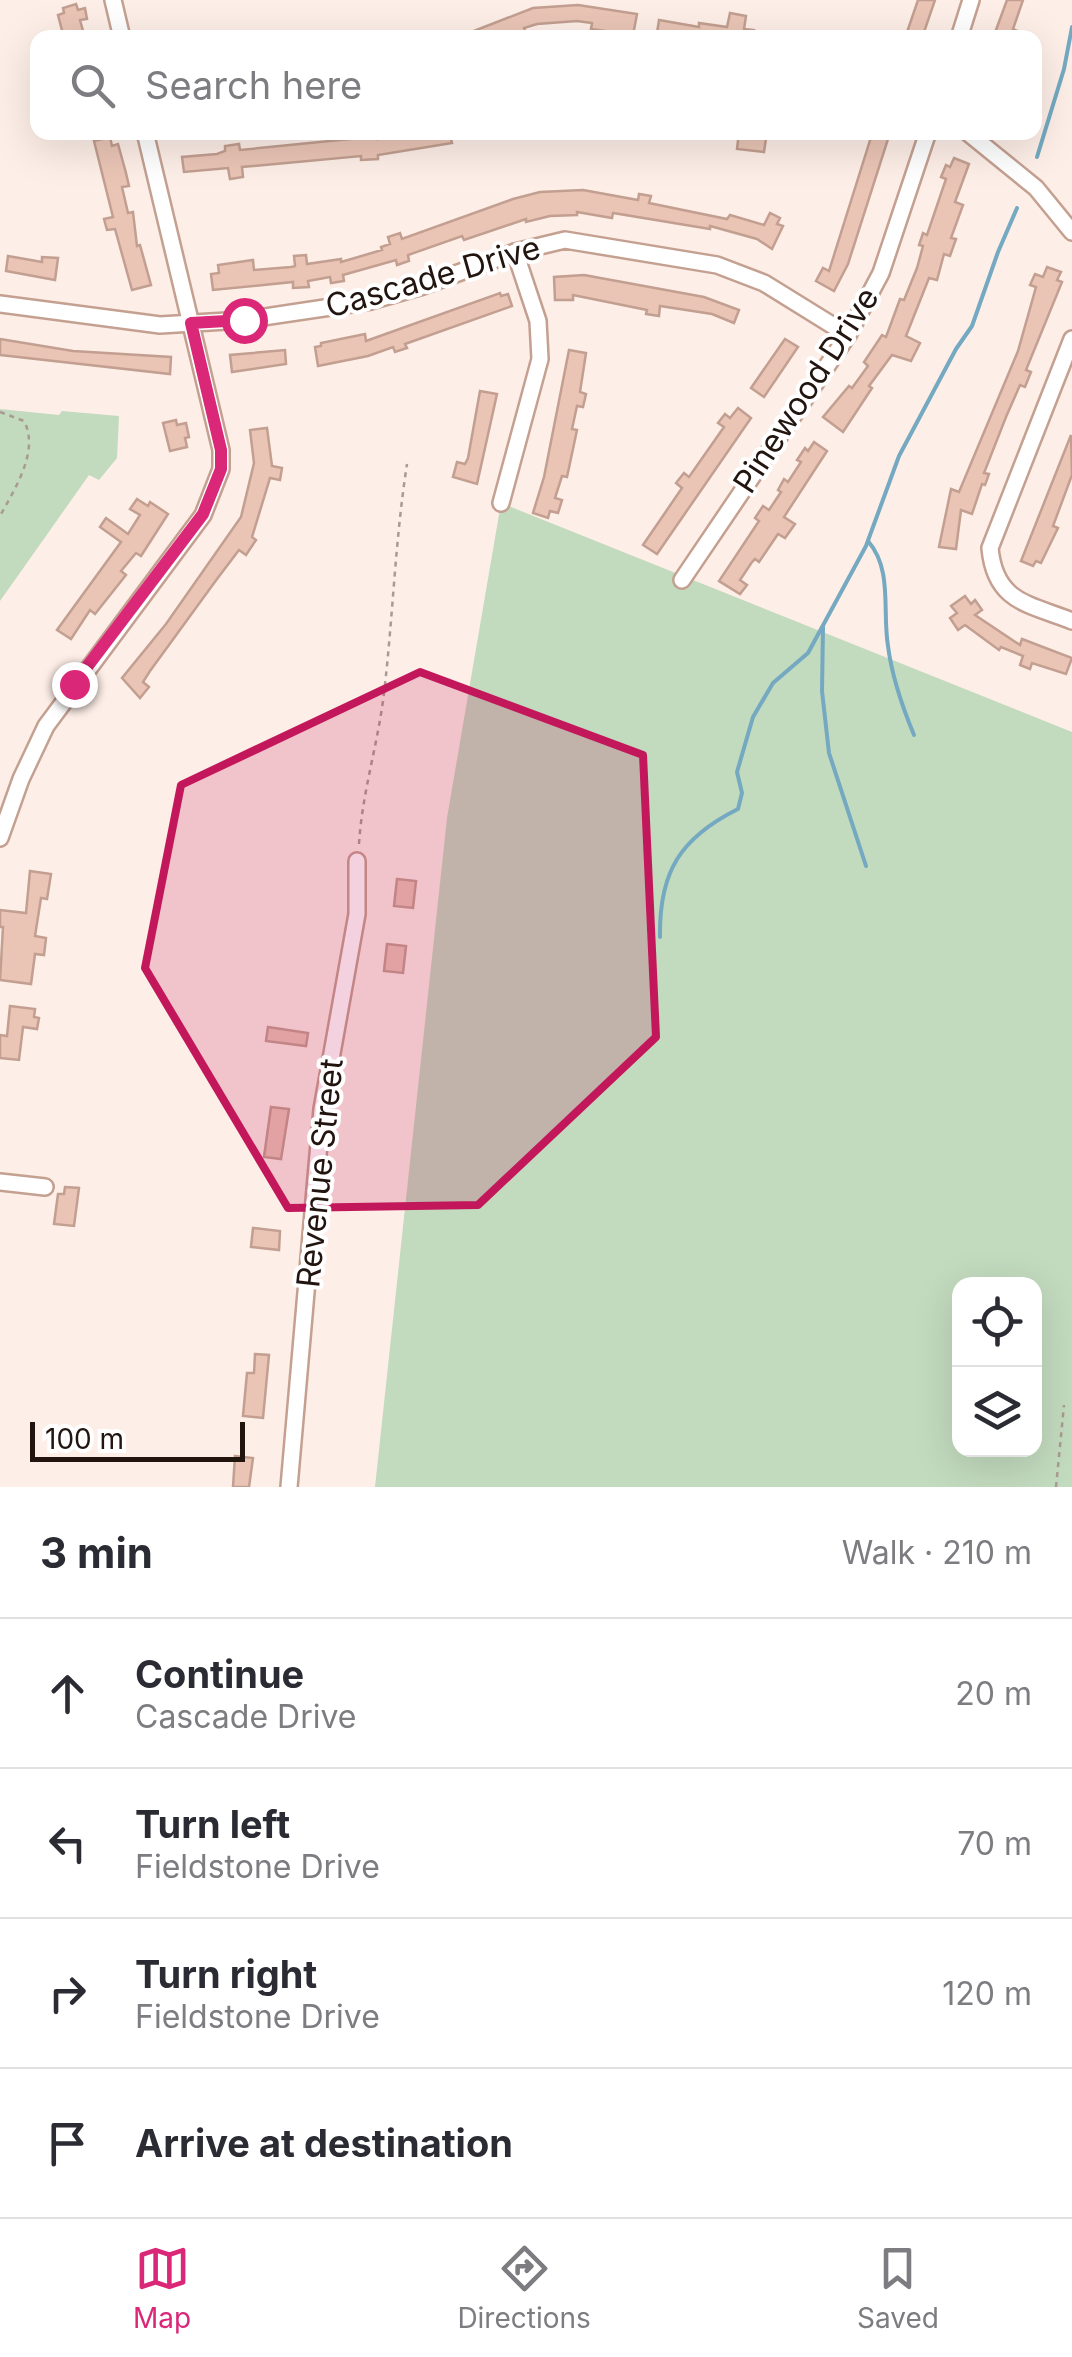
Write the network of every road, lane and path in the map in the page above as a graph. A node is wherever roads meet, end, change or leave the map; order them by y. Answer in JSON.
{"nodes":[{"id":1,"x":112,"y":0,"type":"edge"},
{"id":2,"x":971,"y":0,"type":"edge"},
{"id":3,"x":120,"y":30,"type":"edge"},
{"id":4,"x":962,"y":30,"type":"edge"},
{"id":5,"x":147,"y":140,"type":"edge"},
{"id":6,"x":925,"y":140,"type":"edge"},
{"id":7,"x":977,"y":140,"type":"edge"},
{"id":8,"x":1072,"y":232,"type":"edge"},
{"id":9,"x":515,"y":252,"type":"junction"},
{"id":10,"x":0,"y":304,"type":"edge"},
{"id":11,"x":191,"y":323,"type":"junction"},
{"id":12,"x":848,"y":336,"type":"junction"},
{"id":13,"x":1072,"y":339,"type":"edge"},
{"id":14,"x":0,"y":412,"type":"edge"},
{"id":15,"x":407,"y":464,"type":"dead end"},
{"id":16,"x":502,"y":503,"type":"dead end"},
{"id":17,"x":0,"y":516,"type":"edge"},
{"id":18,"x":682,"y":580,"type":"dead end"},
{"id":19,"x":1072,"y":621,"type":"edge"},
{"id":20,"x":0,"y":838,"type":"edge"},
{"id":21,"x":358,"y":860,"type":"joint"},
{"id":22,"x":0,"y":1182,"type":"edge"},
{"id":23,"x":45,"y":1187,"type":"dead end"},
{"id":24,"x":1064,"y":1404,"type":"dead end"},
{"id":25,"x":289,"y":1487,"type":"edge"},
{"id":26,"x":1056,"y":1487,"type":"edge"}],
"edges":[{"from":1,"to":3,"type":"street"},
{"from":2,"to":4,"type":"street"},
{"from":5,"to":11,"type":"street"},
{"from":6,"to":12,"type":"street","name":"Pinewood Drive"},
{"from":7,"to":8,"type":"street"},
{"from":9,"to":11,"type":"street","name":"Cascade Drive"},
{"from":9,"to":12,"type":"street","name":"Cascade Drive"},
{"from":9,"to":16,"type":"street"},
{"from":10,"to":11,"type":"street","name":"Cascade Drive"},
{"from":11,"to":20,"type":"street"},
{"from":12,"to":18,"type":"street","name":"Pinewood Drive"},
{"from":13,"to":19,"type":"street"},
{"from":14,"to":17,"type":"path"},
{"from":15,"to":21,"type":"path"},
{"from":21,"to":25,"type":"street","name":"Revenue Street"},
{"from":22,"to":23,"type":"street"},
{"from":24,"to":26,"type":"path"}]}
